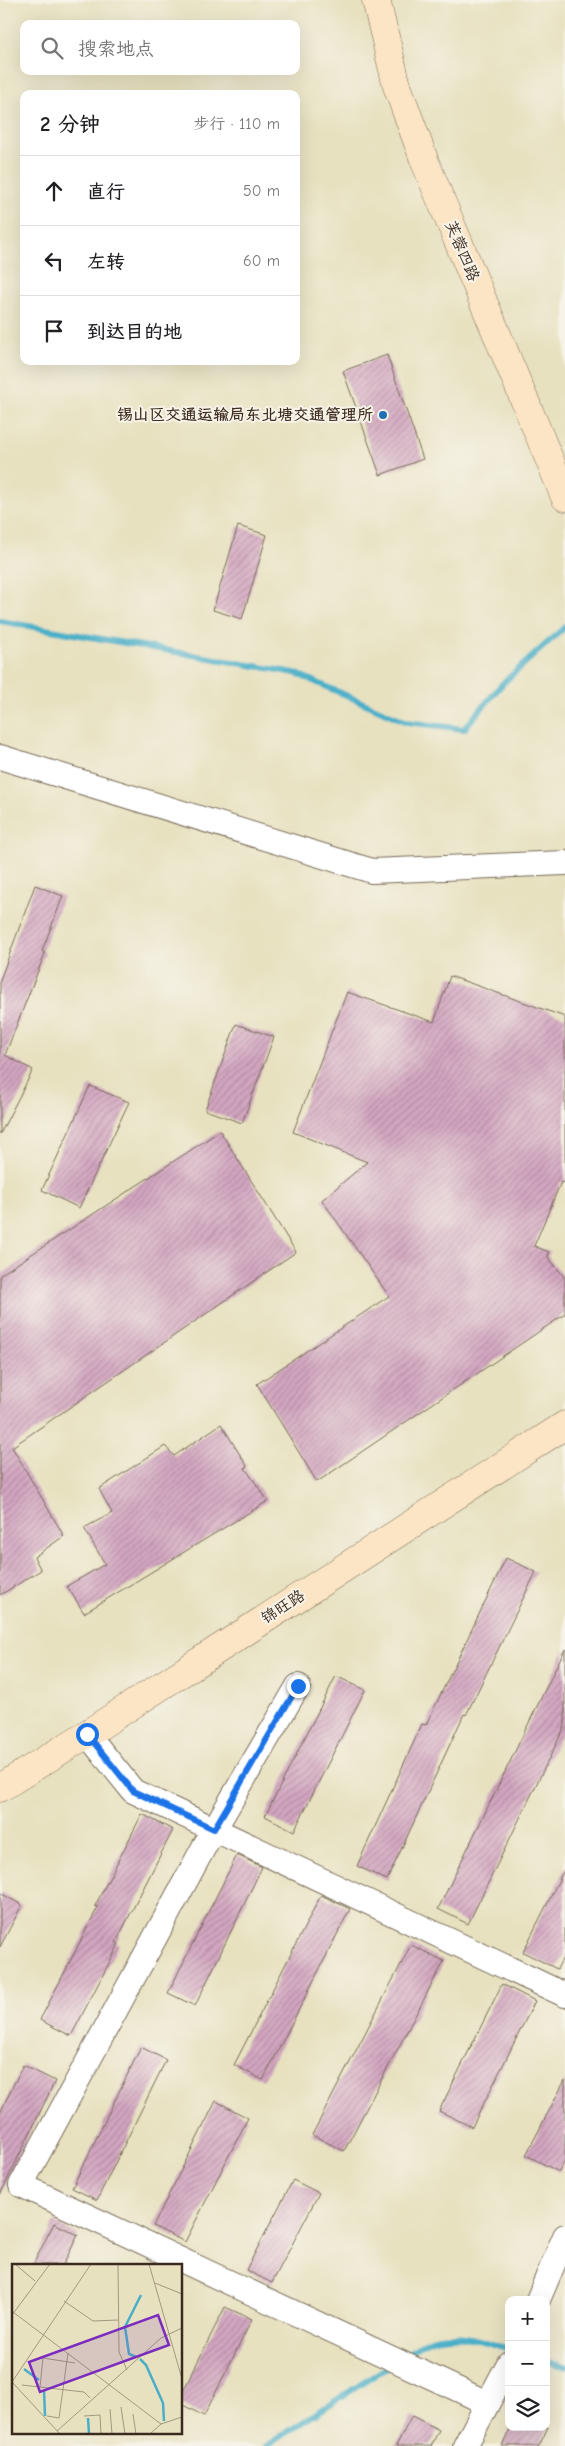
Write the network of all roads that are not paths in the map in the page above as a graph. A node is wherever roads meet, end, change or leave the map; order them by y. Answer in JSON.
{"nodes":[{"id":1,"x":376,"y":0,"type":"edge"},
{"id":2,"x":565,"y":497,"type":"edge"},
{"id":3,"x":0,"y":757,"type":"edge"},
{"id":4,"x":565,"y":863,"type":"edge"},
{"id":5,"x":565,"y":1425,"type":"edge"},
{"id":6,"x":298,"y":1686,"type":"dead end"},
{"id":7,"x":87,"y":1734,"type":"junction"},
{"id":8,"x":0,"y":1788,"type":"edge"},
{"id":9,"x":214,"y":1829,"type":"junction"},
{"id":10,"x":565,"y":1995,"type":"edge"},
{"id":11,"x":565,"y":2236,"type":"edge"},
{"id":12,"x":540,"y":2296,"type":"edge"},
{"id":13,"x":505,"y":2370,"type":"edge"},
{"id":14,"x":487,"y":2403,"type":"junction"},
{"id":15,"x":465,"y":2446,"type":"edge"}],
"edges":[{"from":1,"to":2,"type":"street","name":"芙蓉四路"},
{"from":3,"to":4,"type":"street"},
{"from":5,"to":7,"type":"street","name":"锦旺路"},
{"from":6,"to":9,"type":"street"},
{"from":7,"to":8,"type":"street","name":"锦旺路"},
{"from":7,"to":9,"type":"street"},
{"from":9,"to":10,"type":"street"},
{"from":9,"to":14,"type":"street"},
{"from":11,"to":12,"type":"street"},
{"from":13,"to":14,"type":"street"},
{"from":14,"to":15,"type":"street"}]}
